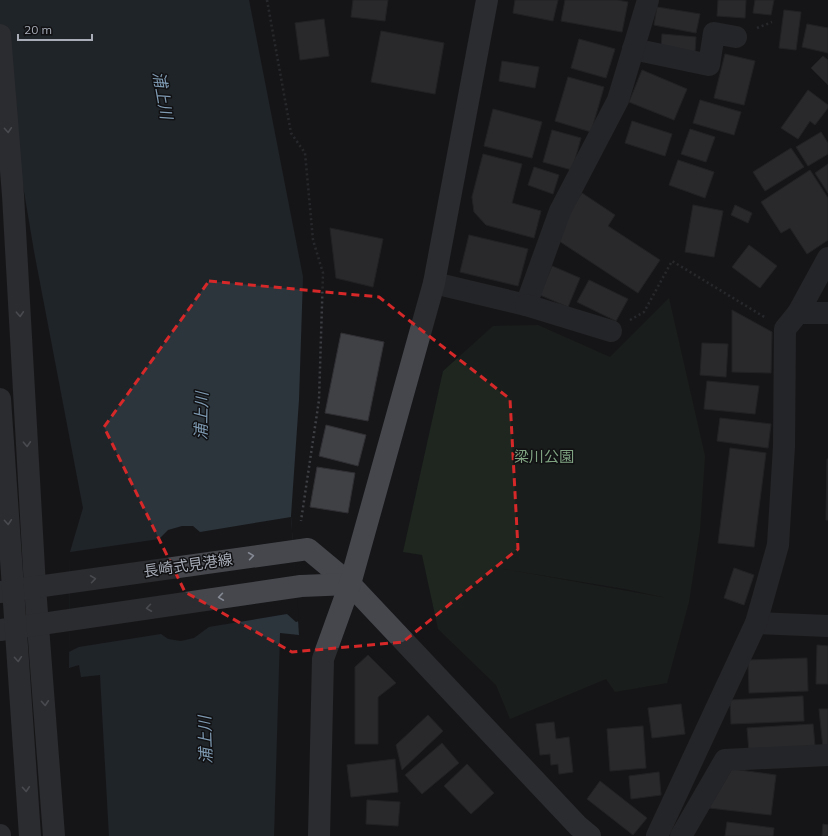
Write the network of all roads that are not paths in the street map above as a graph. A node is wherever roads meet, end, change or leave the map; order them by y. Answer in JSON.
{"nodes":[{"id":1,"x":487,"y":0,"type":"edge"},
{"id":2,"x":648,"y":0,"type":"edge"},
{"id":3,"x":0,"y":35,"type":"edge"},
{"id":4,"x":736,"y":37,"type":"dead end"},
{"id":5,"x":633,"y":50,"type":"junction"},
{"id":6,"x":828,"y":258,"type":"edge"},
{"id":7,"x":434,"y":283,"type":"junction"},
{"id":8,"x":526,"y":305,"type":"junction"},
{"id":9,"x":828,"y":313,"type":"edge"},
{"id":10,"x":792,"y":321,"type":"junction"},
{"id":11,"x":611,"y":332,"type":"road end"},
{"id":12,"x":0,"y":399,"type":"edge"},
{"id":13,"x":350,"y":584,"type":"junction"},
{"id":14,"x":35,"y":587,"type":"junction"},
{"id":15,"x":0,"y":592,"type":"edge"},
{"id":16,"x":756,"y":623,"type":"junction"},
{"id":17,"x":39,"y":624,"type":"junction"},
{"id":18,"x":828,"y":626,"type":"edge"},
{"id":19,"x":0,"y":630,"type":"edge"},
{"id":20,"x":828,"y":755,"type":"edge"},
{"id":21,"x":30,"y":836,"type":"edge"},
{"id":22,"x":54,"y":836,"type":"edge"},
{"id":23,"x":319,"y":836,"type":"edge"},
{"id":24,"x":590,"y":836,"type":"edge"},
{"id":25,"x":658,"y":836,"type":"edge"},
{"id":26,"x":681,"y":836,"type":"edge"}],
"edges":[{"from":1,"to":7,"type":"main road"},
{"from":2,"to":5,"type":"street"},
{"from":3,"to":14,"type":"main road","one_way":true},
{"from":4,"to":5,"type":"street"},
{"from":5,"to":8,"type":"street"},
{"from":6,"to":10,"type":"street"},
{"from":7,"to":8,"type":"street"},
{"from":7,"to":13,"type":"main road"},
{"from":8,"to":11,"type":"street"},
{"from":9,"to":10,"type":"street"},
{"from":10,"to":16,"type":"street"},
{"from":12,"to":21,"type":"main road","one_way":true,"bridge":true},
{"from":14,"to":13,"type":"main road","name":"長崎式見港線","one_way":true},
{"from":13,"to":17,"type":"main road","one_way":true},
{"from":13,"to":23,"type":"main road"},
{"from":13,"to":24,"type":"main road","name":"長崎式見港線"},
{"from":14,"to":15,"type":"main road","name":"長崎式見港線"},
{"from":14,"to":17,"type":"main road"},
{"from":16,"to":18,"type":"street"},
{"from":16,"to":25,"type":"street"},
{"from":17,"to":19,"type":"main road"},
{"from":17,"to":22,"type":"main road","one_way":true},
{"from":20,"to":26,"type":"street"}]}
